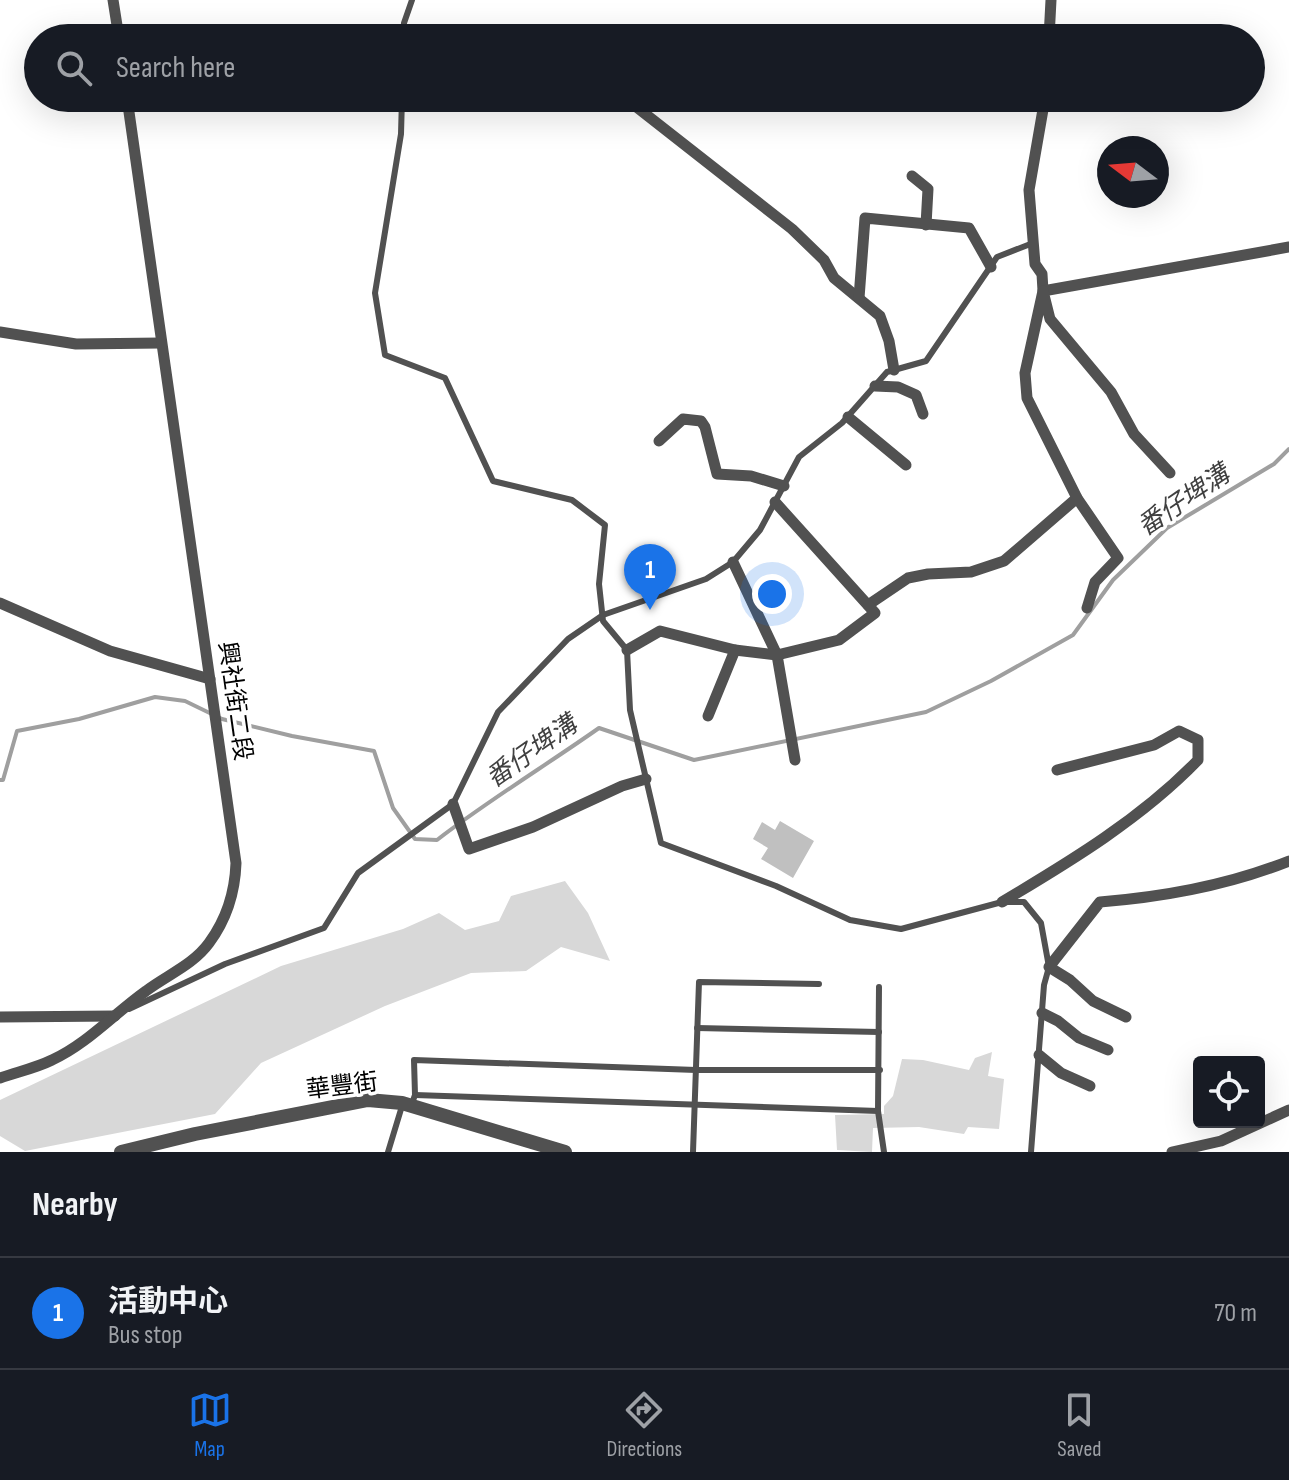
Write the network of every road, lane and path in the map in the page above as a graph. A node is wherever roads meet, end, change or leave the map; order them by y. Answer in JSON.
{"nodes":[{"id":1,"x":113,"y":0,"type":"edge"},
{"id":2,"x":412,"y":0,"type":"edge"},
{"id":3,"x":1051,"y":0,"type":"edge"},
{"id":4,"x":117,"y":24,"type":"edge"},
{"id":5,"x":404,"y":24,"type":"edge"},
{"id":6,"x":1050,"y":24,"type":"edge"},
{"id":7,"x":129,"y":112,"type":"edge"},
{"id":8,"x":402,"y":112,"type":"edge"},
{"id":9,"x":643,"y":112,"type":"edge"},
{"id":10,"x":1043,"y":112,"type":"edge"},
{"id":11,"x":912,"y":176,"type":"dead end"},
{"id":12,"x":926,"y":225,"type":"junction"},
{"id":13,"x":1033,"y":243,"type":"junction"},
{"id":14,"x":1289,"y":247,"type":"edge"},
{"id":15,"x":991,"y":267,"type":"junction"},
{"id":16,"x":1043,"y":291,"type":"junction"},
{"id":17,"x":859,"y":298,"type":"junction"},
{"id":18,"x":0,"y":332,"type":"edge"},
{"id":19,"x":161,"y":343,"type":"junction"},
{"id":20,"x":894,"y":370,"type":"junction"},
{"id":21,"x":875,"y":386,"type":"junction"},
{"id":22,"x":923,"y":414,"type":"dead end"},
{"id":23,"x":848,"y":417,"type":"junction"},
{"id":24,"x":659,"y":441,"type":"dead end"},
{"id":25,"x":906,"y":465,"type":"dead end"},
{"id":26,"x":1170,"y":473,"type":"dead end"},
{"id":27,"x":784,"y":486,"type":"junction"},
{"id":28,"x":1077,"y":498,"type":"junction"},
{"id":29,"x":775,"y":502,"type":"junction"},
{"id":30,"x":733,"y":562,"type":"junction"},
{"id":31,"x":0,"y":603,"type":"edge"},
{"id":32,"x":868,"y":605,"type":"junction"},
{"id":33,"x":1087,"y":608,"type":"dead end"},
{"id":34,"x":603,"y":615,"type":"junction"},
{"id":35,"x":627,"y":650,"type":"junction"},
{"id":36,"x":735,"y":650,"type":"junction"},
{"id":37,"x":777,"y":655,"type":"junction"},
{"id":38,"x":210,"y":679,"type":"junction"},
{"id":39,"x":708,"y":716,"type":"dead end"},
{"id":40,"x":795,"y":760,"type":"dead end"},
{"id":41,"x":1057,"y":770,"type":"dead end"},
{"id":42,"x":646,"y":779,"type":"junction"},
{"id":43,"x":453,"y":804,"type":"junction"},
{"id":44,"x":1289,"y":861,"type":"edge"},
{"id":45,"x":1002,"y":902,"type":"junction"},
{"id":46,"x":1049,"y":967,"type":"junction"},
{"id":47,"x":819,"y":984,"type":"dead end"},
{"id":48,"x":879,"y":987,"type":"dead end"},
{"id":49,"x":1042,"y":1013,"type":"junction"},
{"id":50,"x":116,"y":1016,"type":"junction"},
{"id":51,"x":0,"y":1017,"type":"edge"},
{"id":52,"x":1126,"y":1017,"type":"dead end"},
{"id":53,"x":697,"y":1028,"type":"junction"},
{"id":54,"x":879,"y":1032,"type":"junction"},
{"id":55,"x":1108,"y":1050,"type":"dead end"},
{"id":56,"x":1039,"y":1055,"type":"junction"},
{"id":57,"x":696,"y":1070,"type":"junction"},
{"id":58,"x":880,"y":1070,"type":"junction"},
{"id":59,"x":0,"y":1078,"type":"edge"},
{"id":60,"x":1090,"y":1086,"type":"dead end"},
{"id":61,"x":409,"y":1101,"type":"junction"},
{"id":62,"x":695,"y":1105,"type":"junction"},
{"id":63,"x":1289,"y":1110,"type":"edge"},
{"id":64,"x":878,"y":1111,"type":"junction"},
{"id":65,"x":121,"y":1152,"type":"edge"},
{"id":66,"x":388,"y":1152,"type":"edge"},
{"id":67,"x":565,"y":1152,"type":"edge"},
{"id":68,"x":693,"y":1152,"type":"edge"},
{"id":69,"x":884,"y":1152,"type":"edge"},
{"id":70,"x":1031,"y":1152,"type":"edge"},
{"id":71,"x":1172,"y":1152,"type":"edge"}],
"edges":[{"from":1,"to":4,"type":"street"},
{"from":2,"to":5,"type":"lane"},
{"from":3,"to":6,"type":"street"},
{"from":7,"to":19,"type":"street","name":"興社街二段"},
{"from":8,"to":34,"type":"lane"},
{"from":9,"to":17,"type":"street"},
{"from":10,"to":13,"type":"street"},
{"from":11,"to":12,"type":"street"},
{"from":12,"to":15,"type":"street"},
{"from":12,"to":17,"type":"street"},
{"from":13,"to":15,"type":"lane"},
{"from":13,"to":16,"type":"street"},
{"from":14,"to":16,"type":"street"},
{"from":15,"to":20,"type":"lane"},
{"from":16,"to":26,"type":"street"},
{"from":16,"to":28,"type":"street"},
{"from":17,"to":20,"type":"street"},
{"from":18,"to":19,"type":"street"},
{"from":19,"to":38,"type":"street","name":"興社街二段"},
{"from":20,"to":21,"type":"lane"},
{"from":21,"to":22,"type":"street"},
{"from":21,"to":23,"type":"lane"},
{"from":23,"to":25,"type":"street"},
{"from":23,"to":27,"type":"lane"},
{"from":24,"to":27,"type":"street"},
{"from":27,"to":29,"type":"lane"},
{"from":28,"to":32,"type":"street"},
{"from":28,"to":33,"type":"street"},
{"from":29,"to":30,"type":"lane"},
{"from":29,"to":32,"type":"street"},
{"from":30,"to":34,"type":"lane"},
{"from":30,"to":37,"type":"street"},
{"from":31,"to":38,"type":"street"},
{"from":32,"to":37,"type":"street"},
{"from":34,"to":35,"type":"lane"},
{"from":34,"to":43,"type":"lane"},
{"from":35,"to":36,"type":"street"},
{"from":35,"to":42,"type":"lane"},
{"from":36,"to":37,"type":"street"},
{"from":36,"to":39,"type":"street"},
{"from":37,"to":40,"type":"street"},
{"from":38,"to":50,"type":"street","name":"興社街二段"},
{"from":41,"to":45,"type":"street"},
{"from":42,"to":43,"type":"street"},
{"from":42,"to":45,"type":"lane"},
{"from":43,"to":50,"type":"lane"},
{"from":44,"to":46,"type":"street"},
{"from":45,"to":46,"type":"lane"},
{"from":46,"to":49,"type":"lane"},
{"from":46,"to":52,"type":"street"},
{"from":47,"to":53,"type":"lane"},
{"from":48,"to":54,"type":"lane"},
{"from":49,"to":55,"type":"street"},
{"from":49,"to":56,"type":"lane"},
{"from":50,"to":51,"type":"street"},
{"from":50,"to":59,"type":"street","name":"興社街二段"},
{"from":53,"to":54,"type":"lane"},
{"from":53,"to":57,"type":"lane"},
{"from":54,"to":58,"type":"lane"},
{"from":56,"to":60,"type":"street"},
{"from":56,"to":70,"type":"lane"},
{"from":57,"to":58,"type":"lane"},
{"from":57,"to":61,"type":"lane"},
{"from":57,"to":62,"type":"lane"},
{"from":58,"to":64,"type":"lane"},
{"from":61,"to":62,"type":"lane"},
{"from":61,"to":65,"type":"street","name":"華豐街"},
{"from":61,"to":66,"type":"lane"},
{"from":61,"to":67,"type":"street","name":"華豐街"},
{"from":62,"to":64,"type":"lane"},
{"from":62,"to":68,"type":"lane"},
{"from":63,"to":71,"type":"street"},
{"from":64,"to":69,"type":"lane"}]}
